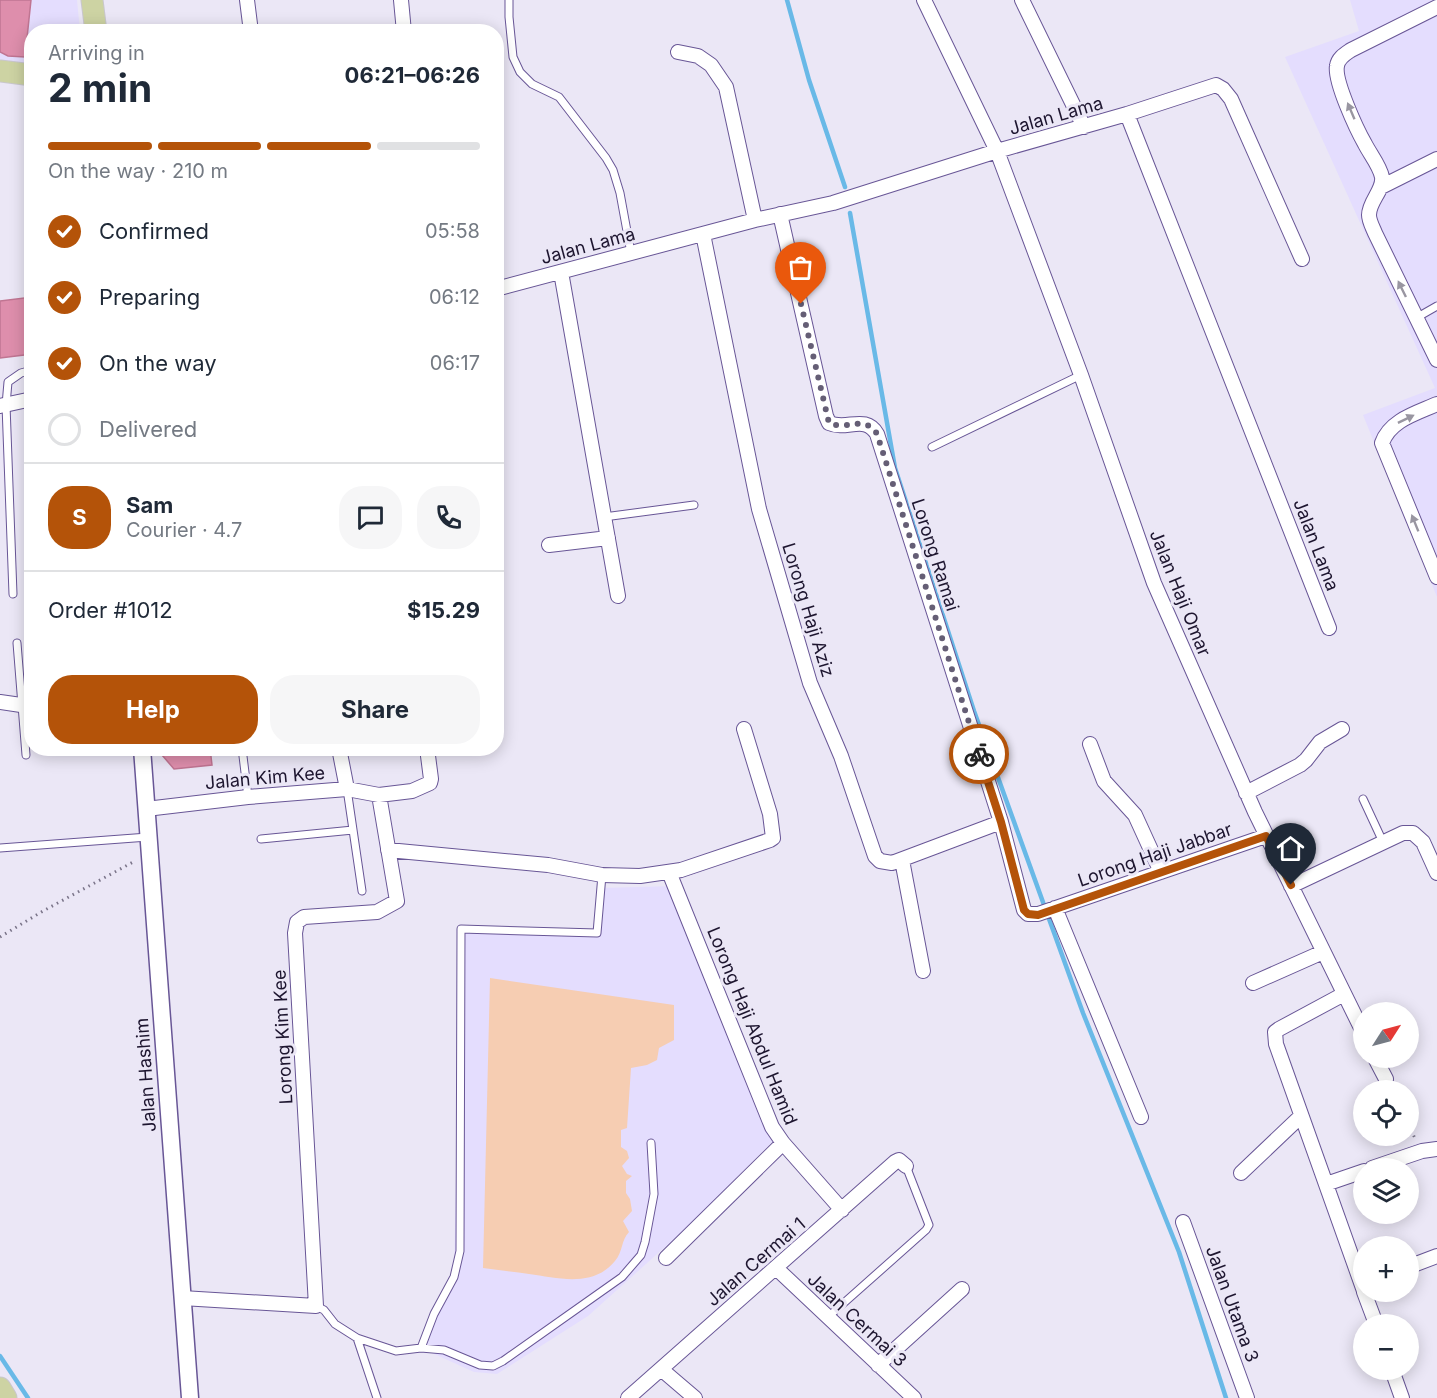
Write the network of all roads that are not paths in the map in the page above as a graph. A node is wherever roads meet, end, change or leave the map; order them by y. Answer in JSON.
{"nodes":[{"id":1,"x":92,"y":0,"type":"edge"},
{"id":2,"x":247,"y":0,"type":"edge"},
{"id":3,"x":401,"y":0,"type":"edge"},
{"id":4,"x":509,"y":0,"type":"edge"},
{"id":5,"x":924,"y":0,"type":"edge"},
{"id":6,"x":1022,"y":0,"type":"edge"},
{"id":7,"x":1437,"y":8,"type":"edge"},
{"id":8,"x":95,"y":24,"type":"edge"},
{"id":9,"x":250,"y":24,"type":"edge"},
{"id":10,"x":403,"y":24,"type":"edge"},
{"id":11,"x":678,"y":52,"type":"dead end"},
{"id":12,"x":0,"y":71,"type":"edge"},
{"id":13,"x":24,"y":74,"type":"edge"},
{"id":14,"x":1127,"y":114,"type":"junction"},
{"id":15,"x":1084,"y":127,"type":"junction"},
{"id":16,"x":997,"y":151,"type":"junction"},
{"id":17,"x":1437,"y":159,"type":"edge"},
{"id":18,"x":1381,"y":187,"type":"junction"},
{"id":19,"x":780,"y":214,"type":"junction"},
{"id":20,"x":755,"y":220,"type":"junction"},
{"id":21,"x":703,"y":234,"type":"junction"},
{"id":22,"x":631,"y":253,"type":"junction"},
{"id":23,"x":1302,"y":259,"type":"dead end"},
{"id":24,"x":561,"y":272,"type":"junction"},
{"id":25,"x":504,"y":287,"type":"edge"},
{"id":26,"x":1437,"y":306,"type":"edge"},
{"id":27,"x":1416,"y":318,"type":"junction"},
{"id":28,"x":1437,"y":360,"type":"edge"},
{"id":29,"x":24,"y":372,"type":"edge"},
{"id":30,"x":1081,"y":375,"type":"junction"},
{"id":31,"x":24,"y":401,"type":"edge"},
{"id":32,"x":1437,"y":404,"type":"edge"},
{"id":33,"x":3,"y":406,"type":"edge"},
{"id":34,"x":932,"y":447,"type":"dead end"},
{"id":35,"x":694,"y":505,"type":"dead end"},
{"id":36,"x":604,"y":517,"type":"junction"},
{"id":37,"x":608,"y":538,"type":"junction"},
{"id":38,"x":549,"y":545,"type":"dead end"},
{"id":39,"x":1437,"y":578,"type":"edge"},
{"id":40,"x":13,"y":594,"type":"dead end"},
{"id":41,"x":618,"y":596,"type":"dead end"},
{"id":42,"x":1329,"y":628,"type":"dead end"},
{"id":43,"x":17,"y":643,"type":"dead end"},
{"id":44,"x":0,"y":702,"type":"edge"},
{"id":45,"x":21,"y":705,"type":"junction"},
{"id":46,"x":744,"y":729,"type":"dead end"},
{"id":47,"x":1342,"y":729,"type":"dead end"},
{"id":48,"x":24,"y":735,"type":"edge"},
{"id":49,"x":1090,"y":744,"type":"dead end"},
{"id":50,"x":142,"y":756,"type":"edge"},
{"id":51,"x":243,"y":756,"type":"edge"},
{"id":52,"x":341,"y":756,"type":"edge"},
{"id":53,"x":428,"y":756,"type":"edge"},
{"id":54,"x":347,"y":789,"type":"junction"},
{"id":55,"x":1246,"y":793,"type":"junction"},
{"id":56,"x":379,"y":795,"type":"junction"},
{"id":57,"x":248,"y":797,"type":"junction"},
{"id":58,"x":1363,"y":798,"type":"dead end"},
{"id":59,"x":146,"y":809,"type":"junction"},
{"id":60,"x":1001,"y":822,"type":"junction"},
{"id":61,"x":353,"y":830,"type":"junction"},
{"id":62,"x":1266,"y":836,"type":"junction"},
{"id":63,"x":261,"y":839,"type":"dead end"},
{"id":64,"x":1383,"y":842,"type":"junction"},
{"id":65,"x":149,"y":845,"type":"junction"},
{"id":66,"x":0,"y":848,"type":"edge"},
{"id":67,"x":388,"y":850,"type":"junction"},
{"id":68,"x":902,"y":860,"type":"junction"},
{"id":69,"x":669,"y":872,"type":"junction"},
{"id":70,"x":1161,"y":872,"type":"junction"},
{"id":71,"x":1437,"y":873,"type":"edge"},
{"id":72,"x":602,"y":875,"type":"junction"},
{"id":73,"x":1291,"y":885,"type":"junction"},
{"id":74,"x":362,"y":891,"type":"dead end"},
{"id":75,"x":1047,"y":911,"type":"junction"},
{"id":76,"x":1323,"y":952,"type":"junction"},
{"id":77,"x":923,"y":970,"type":"dead end"},
{"id":78,"x":1253,"y":983,"type":"dead end"},
{"id":79,"x":1344,"y":994,"type":"junction"},
{"id":80,"x":1353,"y":1012,"type":"edge"},
{"id":81,"x":1380,"y":1068,"type":"edge"},
{"id":82,"x":1386,"y":1079,"type":"dead end"},
{"id":83,"x":1301,"y":1116,"type":"junction"},
{"id":84,"x":1141,"y":1117,"type":"dead end"},
{"id":85,"x":651,"y":1143,"type":"dead end"},
{"id":86,"x":783,"y":1143,"type":"junction"},
{"id":87,"x":1437,"y":1149,"type":"edge"},
{"id":88,"x":1401,"y":1158,"type":"edge"},
{"id":89,"x":906,"y":1166,"type":"joint"},
{"id":90,"x":1241,"y":1173,"type":"dead end"},
{"id":91,"x":1353,"y":1175,"type":"edge"},
{"id":92,"x":1326,"y":1184,"type":"junction"},
{"id":93,"x":842,"y":1210,"type":"junction"},
{"id":94,"x":1183,"y":1222,"type":"dead end"},
{"id":95,"x":1437,"y":1256,"type":"edge"},
{"id":96,"x":666,"y":1258,"type":"dead end"},
{"id":97,"x":1353,"y":1260,"type":"edge"},
{"id":98,"x":1419,"y":1263,"type":"edge"},
{"id":99,"x":776,"y":1268,"type":"junction"},
{"id":100,"x":962,"y":1289,"type":"dead end"},
{"id":101,"x":182,"y":1298,"type":"junction"},
{"id":102,"x":316,"y":1306,"type":"junction"},
{"id":103,"x":828,"y":1317,"type":"junction"},
{"id":104,"x":357,"y":1338,"type":"junction"},
{"id":105,"x":421,"y":1348,"type":"junction"},
{"id":106,"x":878,"y":1365,"type":"junction"},
{"id":107,"x":661,"y":1369,"type":"junction"},
{"id":108,"x":1396,"y":1380,"type":"edge"},
{"id":109,"x":0,"y":1388,"type":"edge"},
{"id":110,"x":6,"y":1398,"type":"edge"},
{"id":111,"x":190,"y":1398,"type":"edge"},
{"id":112,"x":377,"y":1398,"type":"edge"},
{"id":113,"x":628,"y":1398,"type":"edge"},
{"id":114,"x":695,"y":1398,"type":"edge"},
{"id":115,"x":914,"y":1398,"type":"edge"},
{"id":116,"x":1247,"y":1398,"type":"edge"},
{"id":117,"x":1402,"y":1398,"type":"edge"}],
"edges":[{"from":1,"to":8,"type":"main road"},
{"from":2,"to":9,"type":"street"},
{"from":3,"to":10,"type":"street"},
{"from":4,"to":22,"type":"lane"},
{"from":5,"to":16,"type":"street","name":"Jalan Haji Omar"},
{"from":6,"to":15,"type":"street"},
{"from":18,"to":7,"type":"street","one_way":true},
{"from":11,"to":20,"type":"street"},
{"from":12,"to":13,"type":"main road"},
{"from":14,"to":15,"type":"street","name":"Jalan Lama"},
{"from":14,"to":23,"type":"street"},
{"from":14,"to":42,"type":"street","name":"Jalan Lama"},
{"from":15,"to":16,"type":"street","name":"Jalan Lama"},
{"from":16,"to":19,"type":"street","name":"Jalan Lama"},
{"from":16,"to":30,"type":"street","name":"Jalan Haji Omar"},
{"from":17,"to":18,"type":"street"},
{"from":27,"to":18,"type":"street","one_way":true},
{"from":19,"to":20,"type":"street","name":"Jalan Lama"},
{"from":19,"to":60,"type":"street","name":"Lorong Ramai"},
{"from":20,"to":21,"type":"street","name":"Jalan Lama"},
{"from":21,"to":22,"type":"street","name":"Jalan Lama"},
{"from":21,"to":68,"type":"street","name":"Lorong Haji Aziz"},
{"from":22,"to":24,"type":"street","name":"Jalan Lama"},
{"from":24,"to":25,"type":"street","name":"Jalan Lama"},
{"from":24,"to":36,"type":"street"},
{"from":26,"to":27,"type":"lane"},
{"from":27,"to":28,"type":"street"},
{"from":29,"to":33,"type":"lane"},
{"from":30,"to":34,"type":"lane"},
{"from":30,"to":55,"type":"street","name":"Jalan Haji Omar"},
{"from":31,"to":33,"type":"street"},
{"from":39,"to":32,"type":"street","one_way":true},
{"from":33,"to":40,"type":"lane"},
{"from":35,"to":36,"type":"lane"},
{"from":36,"to":37,"type":"street"},
{"from":37,"to":38,"type":"street"},
{"from":37,"to":41,"type":"street"},
{"from":43,"to":45,"type":"lane"},
{"from":44,"to":45,"type":"street"},
{"from":45,"to":48,"type":"lane"},
{"from":46,"to":69,"type":"street"},
{"from":47,"to":55,"type":"street"},
{"from":49,"to":70,"type":"street"},
{"from":50,"to":59,"type":"street","name":"Jalan Hashim"},
{"from":51,"to":57,"type":"lane"},
{"from":52,"to":54,"type":"street","name":"Jalan Kim Kee"},
{"from":53,"to":56,"type":"street"},
{"from":54,"to":56,"type":"street"},
{"from":54,"to":57,"type":"street","name":"Jalan Kim Kee"},
{"from":54,"to":61,"type":"lane"},
{"from":55,"to":62,"type":"street","name":"Jalan Haji Omar"},
{"from":56,"to":67,"type":"street"},
{"from":57,"to":59,"type":"street","name":"Jalan Kim Kee"},
{"from":58,"to":64,"type":"lane"},
{"from":59,"to":65,"type":"street","name":"Jalan Hashim"},
{"from":60,"to":68,"type":"street","name":"Lorong Haji Aziz"},
{"from":60,"to":75,"type":"street","name":"Lorong Ramai"},
{"from":61,"to":63,"type":"lane"},
{"from":61,"to":74,"type":"lane"},
{"from":62,"to":70,"type":"street","name":"Lorong Haji Jabbar"},
{"from":62,"to":73,"type":"street","name":"Jalan Haji Omar"},
{"from":64,"to":71,"type":"street"},
{"from":64,"to":73,"type":"street"},
{"from":65,"to":66,"type":"lane"},
{"from":65,"to":101,"type":"street","name":"Jalan Hashim"},
{"from":67,"to":72,"type":"street"},
{"from":67,"to":102,"type":"street","name":"Lorong Kim Kee"},
{"from":68,"to":77,"type":"street"},
{"from":69,"to":72,"type":"street"},
{"from":69,"to":86,"type":"street","name":"Lorong Haji Abdul Hamid"},
{"from":70,"to":75,"type":"street","name":"Lorong Haji Jabbar"},
{"from":72,"to":105,"type":"lane"},
{"from":73,"to":76,"type":"street","name":"Jalan Haji Omar"},
{"from":75,"to":84,"type":"street"},
{"from":76,"to":78,"type":"street"},
{"from":76,"to":79,"type":"street","name":"Jalan Haji Omar"},
{"from":79,"to":80,"type":"street","name":"Jalan Haji Omar"},
{"from":79,"to":83,"type":"street"},
{"from":81,"to":82,"type":"street"},
{"from":83,"to":90,"type":"street"},
{"from":83,"to":92,"type":"street"},
{"from":85,"to":105,"type":"lane"},
{"from":86,"to":93,"type":"street","name":"Lorong Haji Abdul Hamid"},
{"from":86,"to":96,"type":"street"},
{"from":87,"to":88,"type":"street"},
{"from":89,"to":93,"type":"street","name":"Jalan Cermai 1"},
{"from":89,"to":103,"type":"lane"},
{"from":91,"to":92,"type":"street"},
{"from":92,"to":97,"type":"street"},
{"from":93,"to":99,"type":"street","name":"Jalan Cermai 1"},
{"from":94,"to":116,"type":"street","name":"Jalan Utama 3"},
{"from":95,"to":98,"type":"street"},
{"from":99,"to":103,"type":"street","name":"Jalan Cermai 3"},
{"from":99,"to":107,"type":"street","name":"Jalan Cermai 1"},
{"from":100,"to":106,"type":"street"},
{"from":101,"to":102,"type":"street"},
{"from":101,"to":111,"type":"street","name":"Jalan Hashim"},
{"from":102,"to":104,"type":"lane"},
{"from":103,"to":106,"type":"street","name":"Jalan Cermai 3"},
{"from":104,"to":105,"type":"lane"},
{"from":104,"to":112,"type":"lane"},
{"from":106,"to":115,"type":"street","name":"Jalan Cermai 3"},
{"from":107,"to":113,"type":"street","name":"Jalan Cermai 1"},
{"from":107,"to":114,"type":"street"},
{"from":108,"to":117,"type":"street"},
{"from":109,"to":110,"type":"main road"}]}
